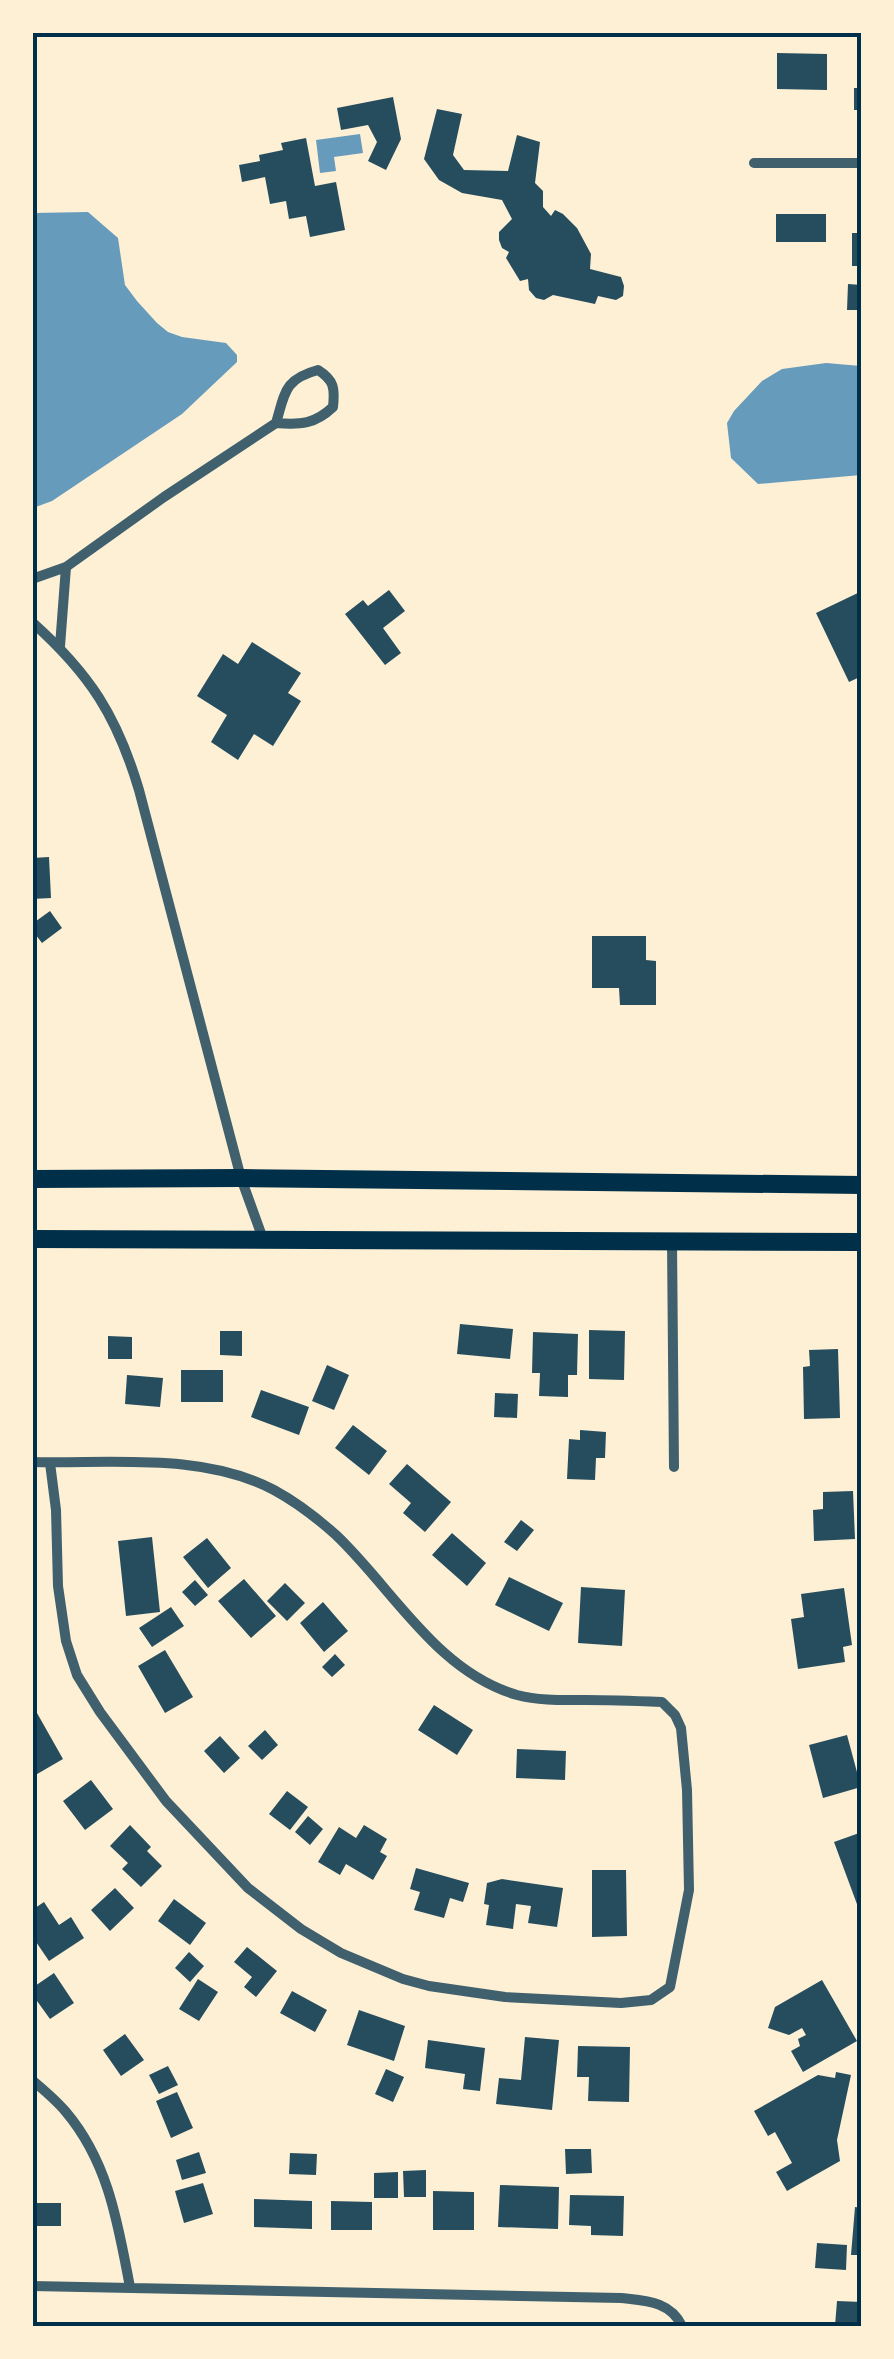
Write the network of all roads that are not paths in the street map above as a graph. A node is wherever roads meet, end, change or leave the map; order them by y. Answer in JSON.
{"nodes":[{"id":1,"x":754,"y":163,"type":"dead end"},
{"id":2,"x":862,"y":163,"type":"edge"},
{"id":3,"x":276,"y":423,"type":"junction"},
{"id":4,"x":66,"y":567,"type":"junction"},
{"id":5,"x":32,"y":579,"type":"edge"},
{"id":6,"x":32,"y":622,"type":"edge"},
{"id":7,"x":60,"y":646,"type":"junction"},
{"id":8,"x":241,"y":1178,"type":"junction"},
{"id":9,"x":32,"y":1180,"type":"edge"},
{"id":10,"x":862,"y":1186,"type":"edge"},
{"id":11,"x":263,"y":1238,"type":"junction"},
{"id":12,"x":32,"y":1239,"type":"edge"},
{"id":13,"x":672,"y":1241,"type":"junction"},
{"id":14,"x":862,"y":1242,"type":"edge"},
{"id":15,"x":32,"y":1462,"type":"edge"},
{"id":16,"x":50,"y":1463,"type":"junction"},
{"id":17,"x":674,"y":1466,"type":"dead end"},
{"id":18,"x":32,"y":2080,"type":"edge"},
{"id":19,"x":32,"y":2286,"type":"edge"},
{"id":20,"x":130,"y":2287,"type":"junction"},
{"id":21,"x":682,"y":2326,"type":"edge"}],
"edges":[{"from":1,"to":2,"type":"street"},
{"from":3,"to":3,"type":"street"},
{"from":3,"to":4,"type":"street"},
{"from":4,"to":5,"type":"street"},
{"from":4,"to":7,"type":"street"},
{"from":6,"to":7,"type":"street"},
{"from":7,"to":8,"type":"street"},
{"from":8,"to":9,"type":"main road"},
{"from":8,"to":10,"type":"main road"},
{"from":8,"to":11,"type":"street"},
{"from":11,"to":12,"type":"main road"},
{"from":11,"to":13,"type":"main road"},
{"from":13,"to":14,"type":"main road"},
{"from":13,"to":17,"type":"street"},
{"from":15,"to":16,"type":"street"},
{"from":16,"to":16,"type":"street"},
{"from":18,"to":20,"type":"street"},
{"from":19,"to":20,"type":"street"},
{"from":20,"to":21,"type":"street"}]}
